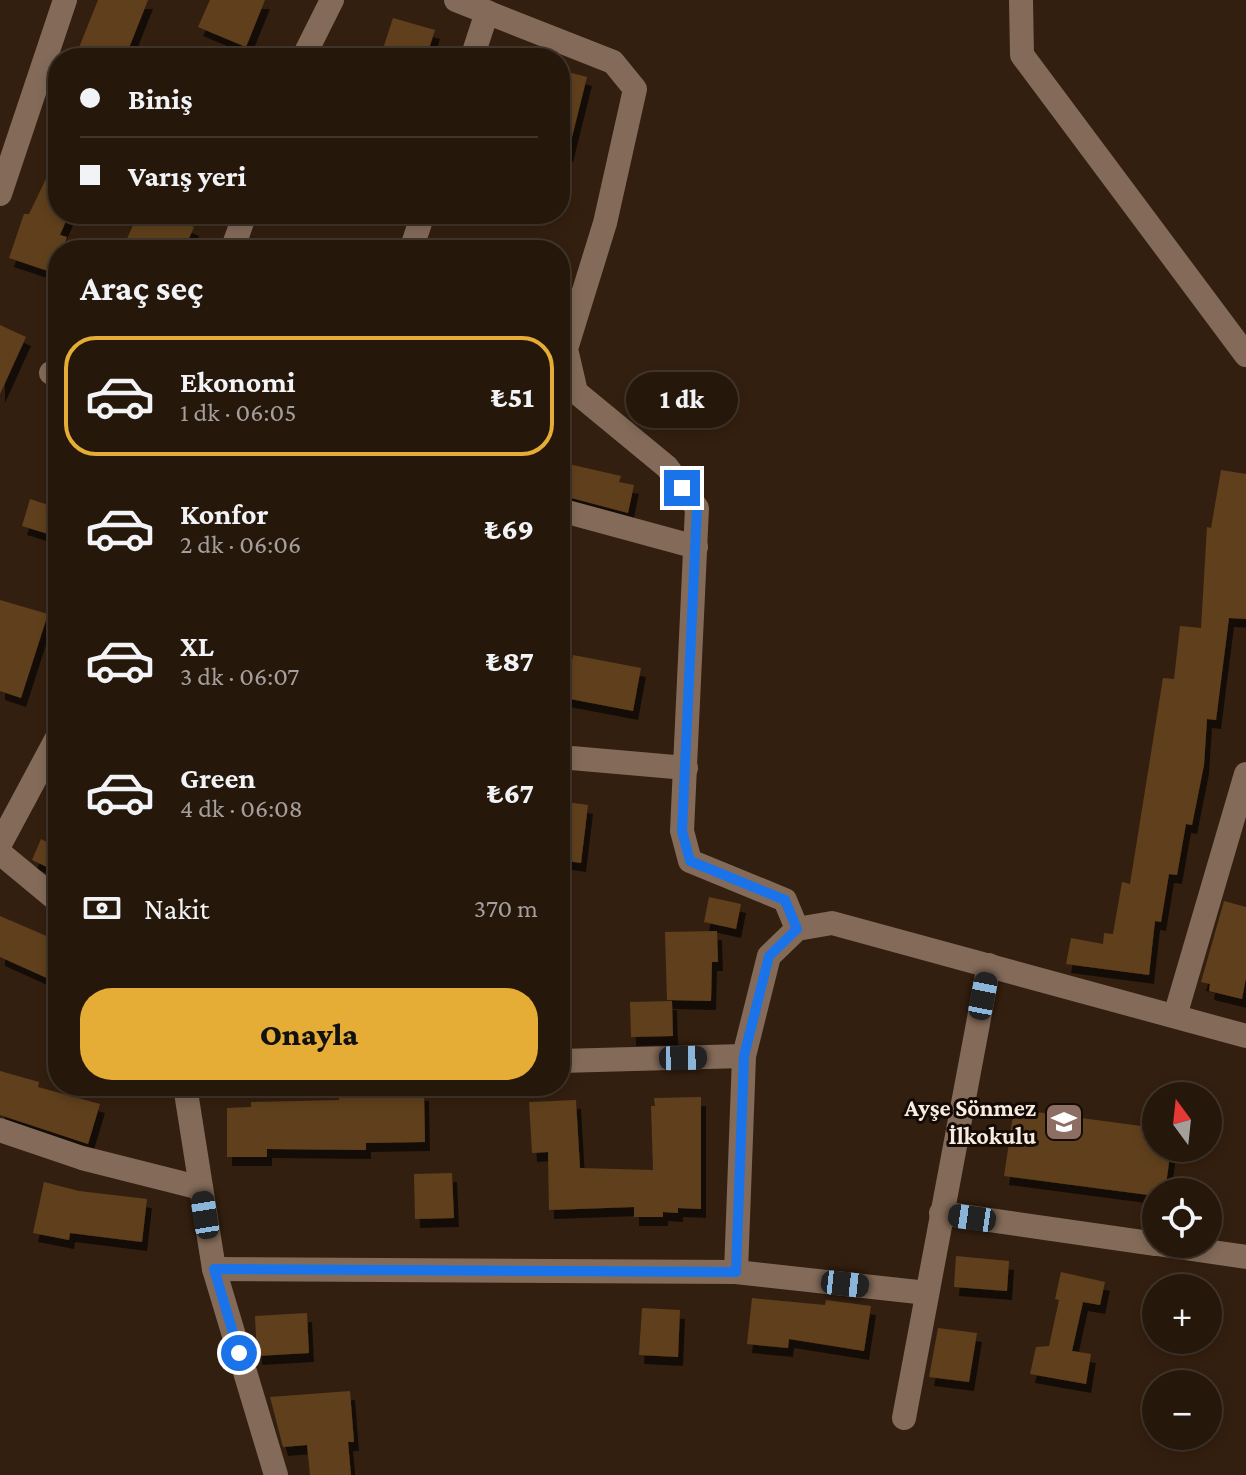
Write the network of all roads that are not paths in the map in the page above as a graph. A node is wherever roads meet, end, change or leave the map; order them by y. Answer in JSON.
{"nodes":[{"id":1,"x":65,"y":0,"type":"edge"},
{"id":2,"x":332,"y":0,"type":"edge"},
{"id":3,"x":456,"y":0,"type":"edge"},
{"id":4,"x":1021,"y":0,"type":"edge"},
{"id":5,"x":487,"y":12,"type":"junction"},
{"id":6,"x":49,"y":48,"type":"edge"},
{"id":7,"x":308,"y":48,"type":"edge"},
{"id":8,"x":475,"y":48,"type":"edge"},
{"id":9,"x":48,"y":51,"type":"edge"},
{"id":10,"x":0,"y":194,"type":"edge"},
{"id":11,"x":570,"y":336,"type":"edge"},
{"id":12,"x":1246,"y":355,"type":"edge"},
{"id":13,"x":570,"y":366,"type":"edge"},
{"id":14,"x":570,"y":513,"type":"edge"},
{"id":15,"x":696,"y":547,"type":"junction"},
{"id":16,"x":48,"y":755,"type":"edge"},
{"id":17,"x":570,"y":758,"type":"edge"},
{"id":18,"x":686,"y":768,"type":"junction"},
{"id":19,"x":1246,"y":774,"type":"edge"},
{"id":20,"x":0,"y":844,"type":"edge"},
{"id":21,"x":0,"y":853,"type":"edge"},
{"id":22,"x":48,"y":893,"type":"edge"},
{"id":23,"x":797,"y":929,"type":"junction"},
{"id":24,"x":989,"y":965,"type":"junction"},
{"id":25,"x":1175,"y":1016,"type":"junction"},
{"id":26,"x":1246,"y":1036,"type":"edge"},
{"id":27,"x":744,"y":1056,"type":"junction"},
{"id":28,"x":570,"y":1061,"type":"edge"},
{"id":29,"x":187,"y":1096,"type":"edge"},
{"id":30,"x":0,"y":1130,"type":"edge"},
{"id":31,"x":201,"y":1188,"type":"junction"},
{"id":32,"x":941,"y":1213,"type":"junction"},
{"id":33,"x":1142,"y":1242,"type":"edge"},
{"id":34,"x":1222,"y":1254,"type":"edge"},
{"id":35,"x":1246,"y":1257,"type":"edge"},
{"id":36,"x":214,"y":1269,"type":"junction"},
{"id":37,"x":736,"y":1272,"type":"junction"},
{"id":38,"x":927,"y":1293,"type":"junction"},
{"id":39,"x":904,"y":1418,"type":"dead end"},
{"id":40,"x":276,"y":1475,"type":"edge"}],
"edges":[{"from":1,"to":6,"type":"street"},
{"from":2,"to":7,"type":"street"},
{"from":3,"to":5,"type":"street"},
{"from":4,"to":12,"type":"street"},
{"from":5,"to":8,"type":"street"},
{"from":5,"to":11,"type":"street"},
{"from":9,"to":10,"type":"street"},
{"from":13,"to":15,"type":"street"},
{"from":14,"to":15,"type":"street"},
{"from":15,"to":18,"type":"street"},
{"from":16,"to":20,"type":"street"},
{"from":17,"to":18,"type":"street"},
{"from":18,"to":23,"type":"street"},
{"from":19,"to":25,"type":"street"},
{"from":21,"to":22,"type":"street"},
{"from":23,"to":24,"type":"street"},
{"from":23,"to":27,"type":"street"},
{"from":24,"to":25,"type":"street"},
{"from":24,"to":32,"type":"street"},
{"from":25,"to":26,"type":"street"},
{"from":27,"to":28,"type":"street"},
{"from":27,"to":37,"type":"street"},
{"from":29,"to":31,"type":"street"},
{"from":30,"to":31,"type":"street"},
{"from":31,"to":36,"type":"street"},
{"from":32,"to":33,"type":"street"},
{"from":32,"to":38,"type":"street"},
{"from":34,"to":35,"type":"street"},
{"from":36,"to":37,"type":"street"},
{"from":36,"to":40,"type":"street"},
{"from":37,"to":38,"type":"street"},
{"from":38,"to":39,"type":"street"}]}
